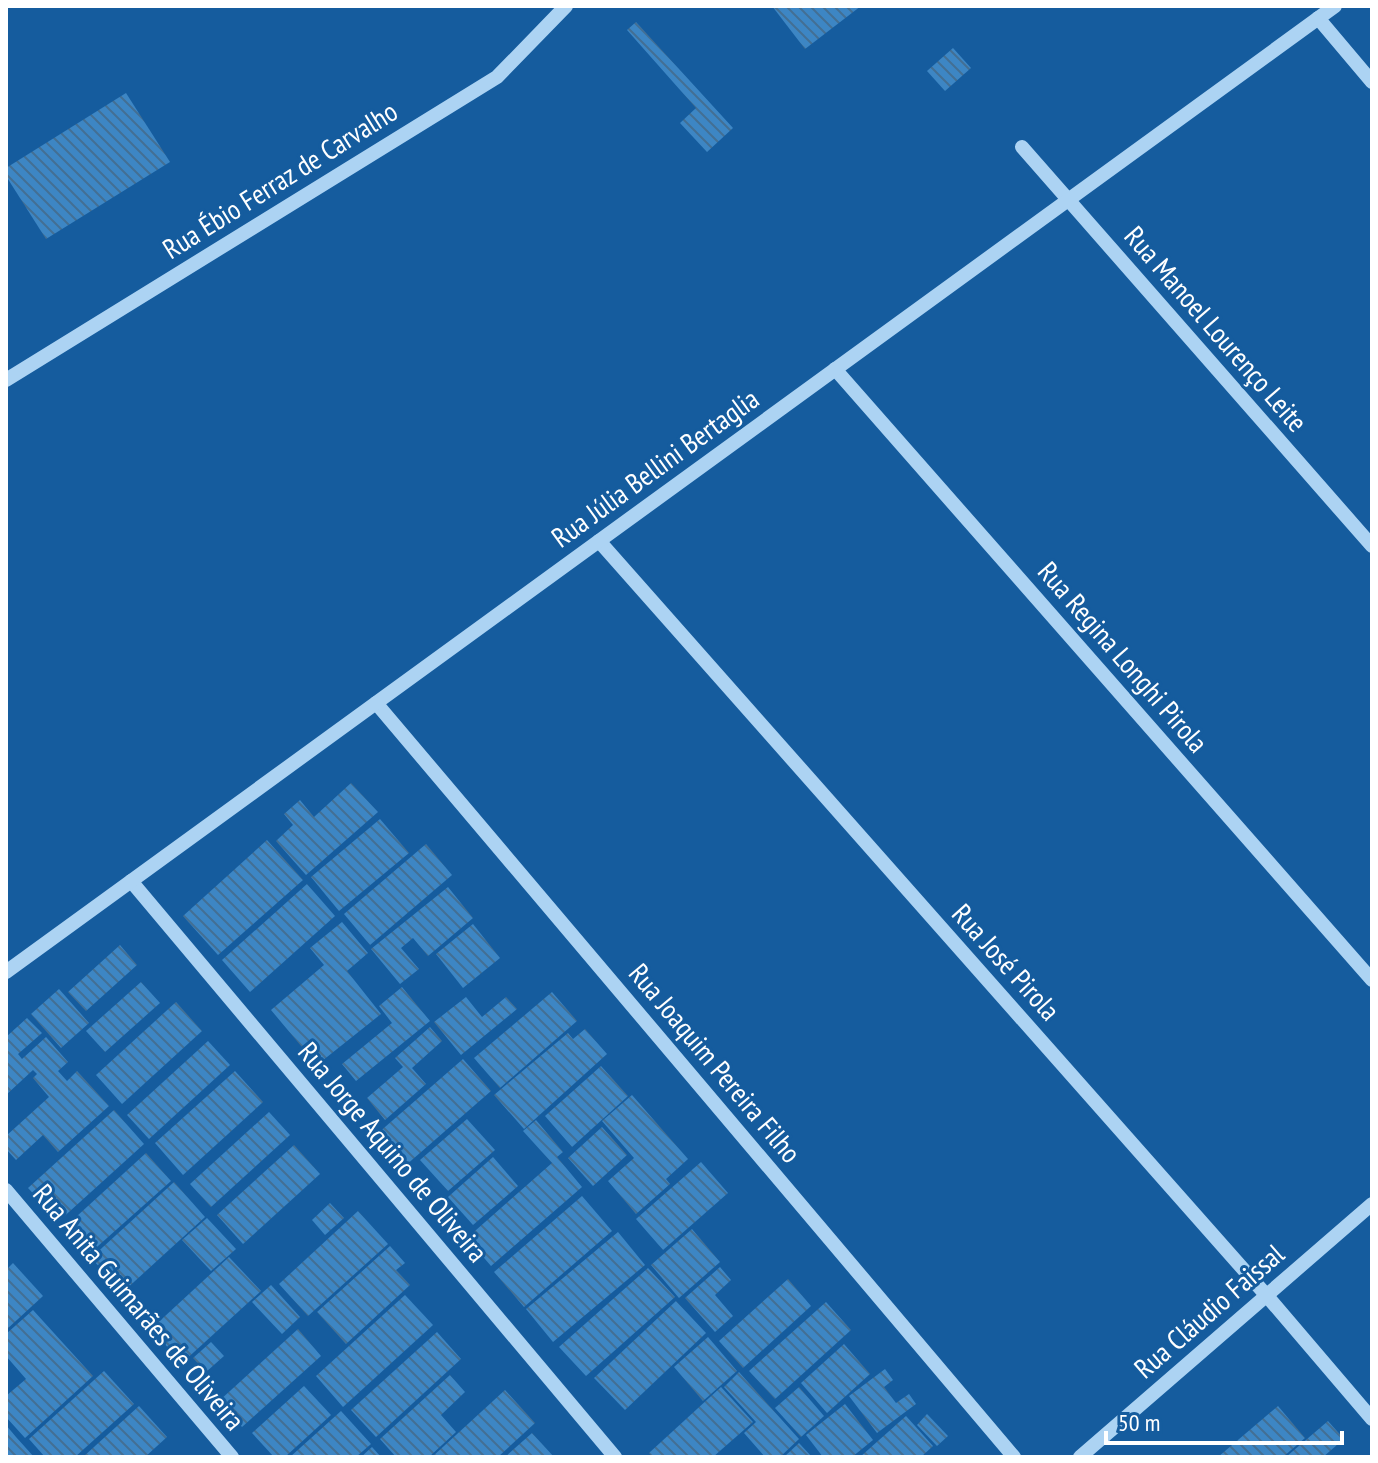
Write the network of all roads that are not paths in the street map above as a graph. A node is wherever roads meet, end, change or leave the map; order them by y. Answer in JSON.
{"nodes":[{"id":1,"x":566,"y":6,"type":"edge"},
{"id":2,"x":1335,"y":6,"type":"edge"},
{"id":3,"x":1318,"y":18,"type":"junction"},
{"id":4,"x":1372,"y":82,"type":"edge"},
{"id":5,"x":1022,"y":147,"type":"dead end"},
{"id":6,"x":1068,"y":200,"type":"junction"},
{"id":7,"x":835,"y":369,"type":"junction"},
{"id":8,"x":6,"y":380,"type":"edge"},
{"id":9,"x":599,"y":541,"type":"junction"},
{"id":10,"x":1372,"y":546,"type":"edge"},
{"id":11,"x":376,"y":703,"type":"junction"},
{"id":12,"x":131,"y":881,"type":"junction"},
{"id":13,"x":6,"y":972,"type":"edge"},
{"id":14,"x":1372,"y":980,"type":"edge"},
{"id":15,"x":6,"y":1190,"type":"edge"},
{"id":16,"x":1372,"y":1204,"type":"edge"},
{"id":17,"x":1267,"y":1296,"type":"junction"},
{"id":18,"x":1372,"y":1419,"type":"edge"},
{"id":19,"x":232,"y":1457,"type":"edge"},
{"id":20,"x":615,"y":1457,"type":"edge"},
{"id":21,"x":1014,"y":1457,"type":"edge"},
{"id":22,"x":1080,"y":1457,"type":"edge"}],
"edges":[{"from":1,"to":8,"type":"street","name":"Rua Ébio Ferraz de Carvalho"},
{"from":2,"to":3,"type":"street","name":"Rua Júlia Bellini Bertaglia"},
{"from":3,"to":4,"type":"street"},
{"from":3,"to":6,"type":"street","name":"Rua Júlia Bellini Bertaglia"},
{"from":5,"to":6,"type":"street","name":"Rua Manoel Lourenço Leite"},
{"from":6,"to":7,"type":"street","name":"Rua Júlia Bellini Bertaglia"},
{"from":6,"to":10,"type":"street","name":"Rua Manoel Lourenço Leite"},
{"from":7,"to":9,"type":"street","name":"Rua Júlia Bellini Bertaglia"},
{"from":7,"to":14,"type":"street","name":"Rua Regina Longhi Pirola"},
{"from":9,"to":11,"type":"street","name":"Rua Júlia Bellini Bertaglia"},
{"from":9,"to":17,"type":"street","name":"Rua José Pirola"},
{"from":11,"to":12,"type":"street","name":"Rua Júlia Bellini Bertaglia"},
{"from":11,"to":21,"type":"street","name":"Rua Joaquim Pereira Filho"},
{"from":12,"to":13,"type":"street","name":"Rua Júlia Bellini Bertaglia"},
{"from":12,"to":20,"type":"street","name":"Rua Jorge Aquino de Oliveira"},
{"from":15,"to":19,"type":"street","name":"Rua Anita Guimarães de Oliveira"},
{"from":16,"to":17,"type":"street","name":"Rua Cláudio Faissal"},
{"from":17,"to":18,"type":"street","name":"Rua José Pirola"},
{"from":17,"to":22,"type":"street","name":"Rua Cláudio Faissal"}]}
